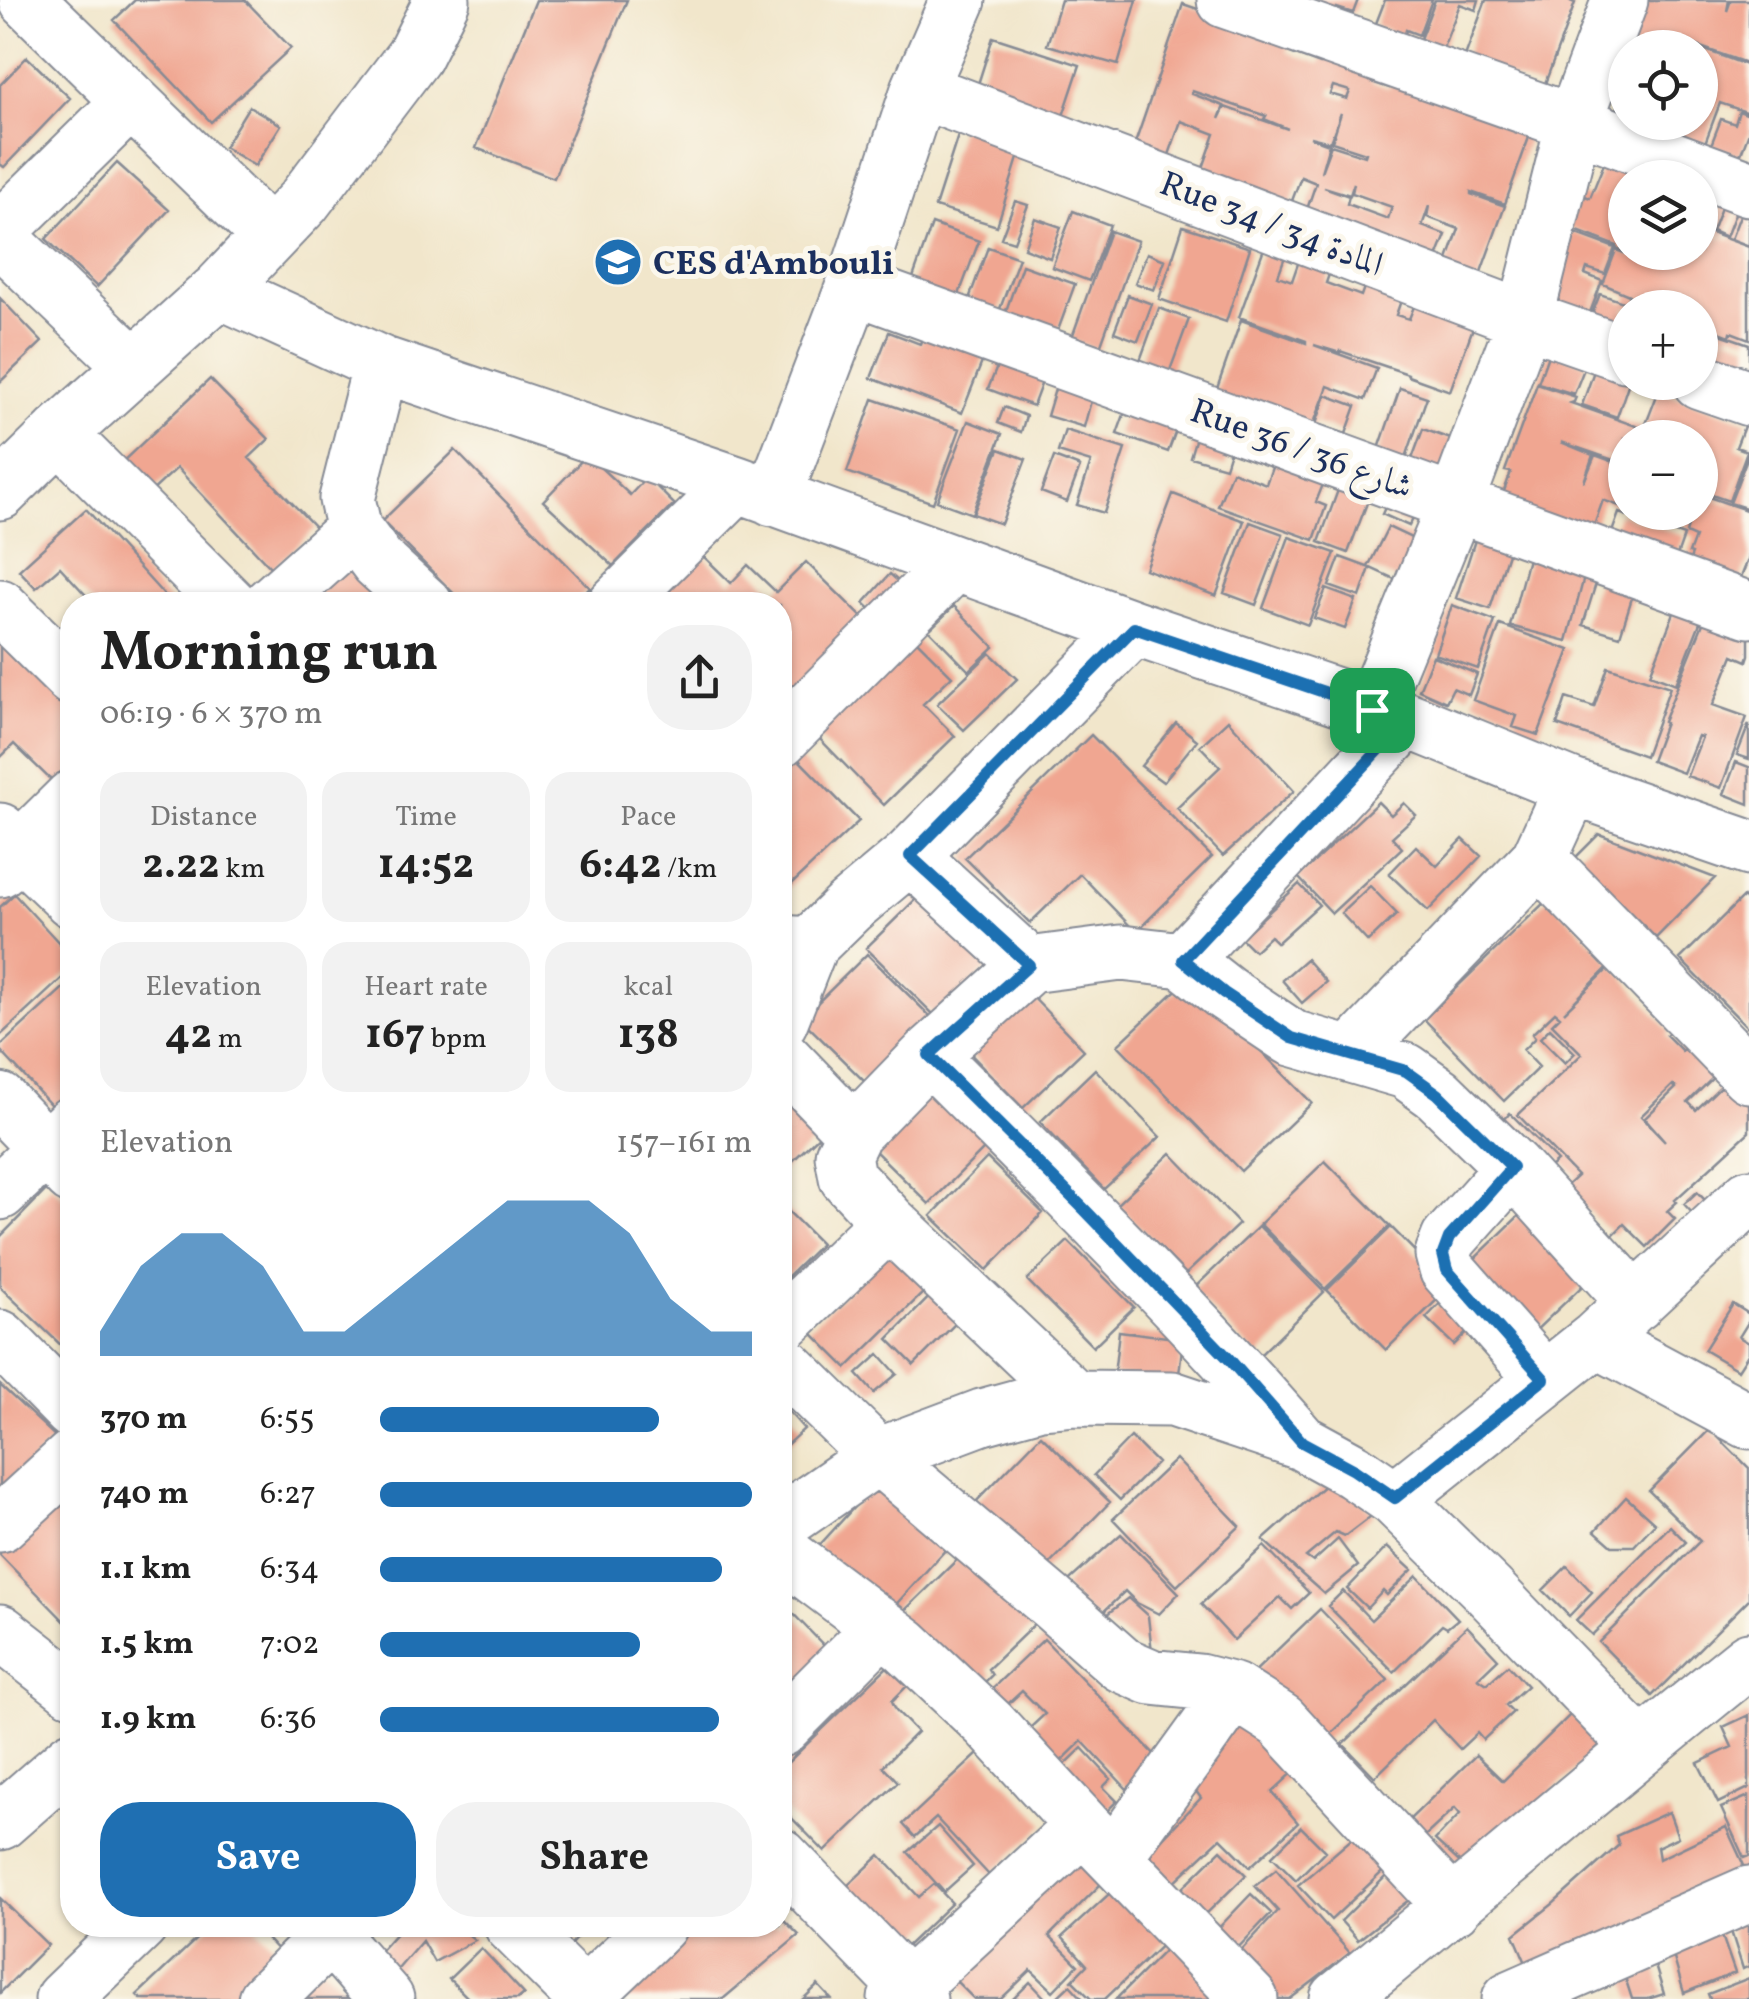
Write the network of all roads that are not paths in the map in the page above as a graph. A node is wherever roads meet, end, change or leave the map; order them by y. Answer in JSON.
{"nodes":[{"id":1,"x":27,"y":0,"type":"edge"},
{"id":2,"x":442,"y":0,"type":"edge"},
{"id":3,"x":958,"y":0,"type":"edge"},
{"id":4,"x":1225,"y":0,"type":"edge"},
{"id":5,"x":1620,"y":0,"type":"edge"},
{"id":6,"x":919,"y":90,"type":"junction"},
{"id":7,"x":131,"y":101,"type":"junction"},
{"id":8,"x":1574,"y":124,"type":"junction"},
{"id":9,"x":1749,"y":188,"type":"edge"},
{"id":10,"x":0,"y":230,"type":"edge"},
{"id":11,"x":270,"y":236,"type":"junction"},
{"id":12,"x":0,"y":238,"type":"edge"},
{"id":13,"x":854,"y":286,"type":"junction"},
{"id":14,"x":219,"y":290,"type":"junction"},
{"id":15,"x":1525,"y":319,"type":"junction"},
{"id":16,"x":1608,"y":348,"type":"edge"},
{"id":17,"x":381,"y":364,"type":"junction"},
{"id":18,"x":134,"y":366,"type":"junction"},
{"id":19,"x":1718,"y":387,"type":"edge"},
{"id":20,"x":1749,"y":398,"type":"edge"},
{"id":21,"x":60,"y":434,"type":"junction"},
{"id":22,"x":755,"y":491,"type":"junction"},
{"id":23,"x":0,"y":492,"type":"edge"},
{"id":24,"x":1456,"y":503,"type":"junction"},
{"id":25,"x":354,"y":530,"type":"junction"},
{"id":26,"x":955,"y":563,"type":"junction"},
{"id":27,"x":217,"y":592,"type":"edge"},
{"id":28,"x":285,"y":592,"type":"edge"},
{"id":29,"x":411,"y":592,"type":"edge"},
{"id":30,"x":641,"y":592,"type":"edge"},
{"id":31,"x":0,"y":607,"type":"edge"},
{"id":32,"x":1749,"y":610,"type":"edge"},
{"id":33,"x":1134,"y":628,"type":"junction"},
{"id":34,"x":60,"y":666,"type":"edge"},
{"id":35,"x":1390,"y":715,"type":"junction"},
{"id":36,"x":792,"y":719,"type":"edge"},
{"id":37,"x":1572,"y":787,"type":"junction"},
{"id":38,"x":60,"y":808,"type":"edge"},
{"id":39,"x":1749,"y":848,"type":"edge"},
{"id":40,"x":7,"y":850,"type":"edge"},
{"id":41,"x":910,"y":856,"type":"junction"},
{"id":42,"x":1540,"y":860,"type":"junction"},
{"id":43,"x":60,"y":891,"type":"edge"},
{"id":44,"x":795,"y":944,"type":"edge"},
{"id":45,"x":1183,"y":960,"type":"junction"},
{"id":46,"x":1029,"y":965,"type":"junction"},
{"id":47,"x":929,"y":1055,"type":"junction"},
{"id":48,"x":1351,"y":1055,"type":"junction"},
{"id":49,"x":792,"y":1067,"type":"edge"},
{"id":50,"x":1749,"y":1075,"type":"edge"},
{"id":51,"x":0,"y":1101,"type":"edge"},
{"id":52,"x":854,"y":1132,"type":"junction"},
{"id":53,"x":60,"y":1147,"type":"edge"},
{"id":54,"x":60,"y":1153,"type":"edge"},
{"id":55,"x":1512,"y":1167,"type":"junction"},
{"id":56,"x":0,"y":1192,"type":"edge"},
{"id":57,"x":1749,"y":1197,"type":"edge"},
{"id":58,"x":889,"y":1222,"type":"junction"},
{"id":59,"x":1636,"y":1302,"type":"junction"},
{"id":60,"x":792,"y":1315,"type":"edge"},
{"id":61,"x":0,"y":1338,"type":"edge"},
{"id":62,"x":1596,"y":1339,"type":"junction"},
{"id":63,"x":792,"y":1372,"type":"edge"},
{"id":64,"x":1544,"y":1379,"type":"junction"},
{"id":65,"x":1074,"y":1398,"type":"junction"},
{"id":66,"x":60,"y":1400,"type":"edge"},
{"id":67,"x":1749,"y":1421,"type":"edge"},
{"id":68,"x":1302,"y":1442,"type":"junction"},
{"id":69,"x":878,"y":1456,"type":"junction"},
{"id":70,"x":60,"y":1469,"type":"edge"},
{"id":71,"x":1395,"y":1498,"type":"junction"},
{"id":72,"x":792,"y":1516,"type":"edge"},
{"id":73,"x":0,"y":1524,"type":"edge"},
{"id":74,"x":792,"y":1560,"type":"edge"},
{"id":75,"x":881,"y":1628,"type":"junction"},
{"id":76,"x":0,"y":1632,"type":"edge"},
{"id":77,"x":1749,"y":1660,"type":"edge"},
{"id":78,"x":60,"y":1679,"type":"edge"},
{"id":79,"x":1234,"y":1691,"type":"junction"},
{"id":80,"x":792,"y":1718,"type":"edge"},
{"id":81,"x":1640,"y":1747,"type":"junction"},
{"id":82,"x":60,"y":1770,"type":"edge"},
{"id":83,"x":0,"y":1822,"type":"edge"},
{"id":84,"x":1098,"y":1841,"type":"junction"},
{"id":85,"x":792,"y":1869,"type":"edge"},
{"id":86,"x":1749,"y":1894,"type":"edge"},
{"id":87,"x":1452,"y":1906,"type":"junction"},
{"id":88,"x":131,"y":1937,"type":"edge"},
{"id":89,"x":331,"y":1937,"type":"edge"},
{"id":90,"x":341,"y":1937,"type":"edge"},
{"id":91,"x":524,"y":1937,"type":"edge"},
{"id":92,"x":647,"y":1937,"type":"edge"},
{"id":93,"x":93,"y":1989,"type":"edge"},
{"id":94,"x":908,"y":1995,"type":"edge"},
{"id":95,"x":584,"y":1998,"type":"edge"},
{"id":96,"x":266,"y":1999,"type":"edge"},
{"id":97,"x":386,"y":1999,"type":"edge"},
{"id":98,"x":1250,"y":1999,"type":"edge"},
{"id":99,"x":1338,"y":1999,"type":"edge"},
{"id":100,"x":1510,"y":1999,"type":"edge"}],
"edges":[{"from":1,"to":7,"type":"street"},
{"from":2,"to":11,"type":"street"},
{"from":3,"to":6,"type":"street"},
{"from":4,"to":8,"type":"street"},
{"from":5,"to":8,"type":"street"},
{"from":6,"to":13,"type":"street"},
{"from":6,"to":15,"type":"street","name":"Rue 34 / المادة 34"},
{"from":7,"to":10,"type":"street"},
{"from":7,"to":11,"type":"street"},
{"from":8,"to":9,"type":"street"},
{"from":8,"to":15,"type":"street"},
{"from":11,"to":14,"type":"street"},
{"from":12,"to":18,"type":"street"},
{"from":13,"to":22,"type":"street"},
{"from":13,"to":24,"type":"street","name":"Rue 36 / شارع 36"},
{"from":14,"to":17,"type":"street"},
{"from":14,"to":18,"type":"street"},
{"from":15,"to":16,"type":"street","name":"Rue 34 / المادة 34"},
{"from":15,"to":24,"type":"street"},
{"from":17,"to":22,"type":"street"},
{"from":17,"to":25,"type":"street"},
{"from":18,"to":21,"type":"street"},
{"from":19,"to":20,"type":"street"},
{"from":21,"to":23,"type":"street"},
{"from":21,"to":27,"type":"street"},
{"from":22,"to":26,"type":"street"},
{"from":22,"to":30,"type":"street"},
{"from":24,"to":32,"type":"street","name":"Rue 36 / شارع 36"},
{"from":24,"to":35,"type":"street"},
{"from":25,"to":28,"type":"street"},
{"from":25,"to":29,"type":"street"},
{"from":26,"to":33,"type":"street"},
{"from":26,"to":36,"type":"street"},
{"from":31,"to":34,"type":"street"},
{"from":33,"to":35,"type":"street"},
{"from":33,"to":41,"type":"street"},
{"from":35,"to":37,"type":"street"},
{"from":35,"to":45,"type":"street"},
{"from":37,"to":39,"type":"street"},
{"from":37,"to":42,"type":"street"},
{"from":38,"to":40,"type":"street"},
{"from":40,"to":43,"type":"street"},
{"from":41,"to":44,"type":"street"},
{"from":41,"to":46,"type":"street"},
{"from":42,"to":48,"type":"street"},
{"from":42,"to":50,"type":"street"},
{"from":45,"to":46,"type":"street"},
{"from":45,"to":48,"type":"street"},
{"from":46,"to":47,"type":"street"},
{"from":47,"to":52,"type":"street"},
{"from":47,"to":68,"type":"street"},
{"from":48,"to":55,"type":"street"},
{"from":49,"to":52,"type":"street"},
{"from":51,"to":53,"type":"street"},
{"from":52,"to":58,"type":"street"},
{"from":54,"to":56,"type":"street"},
{"from":55,"to":59,"type":"street"},
{"from":55,"to":64,"type":"street"},
{"from":57,"to":59,"type":"street"},
{"from":58,"to":60,"type":"street"},
{"from":58,"to":65,"type":"street"},
{"from":59,"to":62,"type":"street"},
{"from":61,"to":66,"type":"street"},
{"from":62,"to":64,"type":"street"},
{"from":62,"to":67,"type":"street"},
{"from":63,"to":69,"type":"street"},
{"from":64,"to":71,"type":"street"},
{"from":65,"to":68,"type":"street"},
{"from":65,"to":69,"type":"street"},
{"from":68,"to":71,"type":"street"},
{"from":69,"to":72,"type":"street"},
{"from":69,"to":79,"type":"street"},
{"from":70,"to":73,"type":"street"},
{"from":71,"to":81,"type":"street"},
{"from":74,"to":75,"type":"street"},
{"from":75,"to":80,"type":"street"},
{"from":75,"to":84,"type":"street"},
{"from":76,"to":78,"type":"street"},
{"from":77,"to":81,"type":"street"},
{"from":79,"to":84,"type":"street"},
{"from":79,"to":87,"type":"street"},
{"from":81,"to":87,"type":"street"},
{"from":82,"to":83,"type":"street"},
{"from":84,"to":94,"type":"street"},
{"from":84,"to":98,"type":"street"},
{"from":85,"to":94,"type":"street"},
{"from":86,"to":100,"type":"street"},
{"from":87,"to":99,"type":"street"},
{"from":88,"to":93,"type":"street"},
{"from":89,"to":96,"type":"street"},
{"from":90,"to":97,"type":"street"},
{"from":91,"to":95,"type":"street"},
{"from":92,"to":95,"type":"street"}]}
